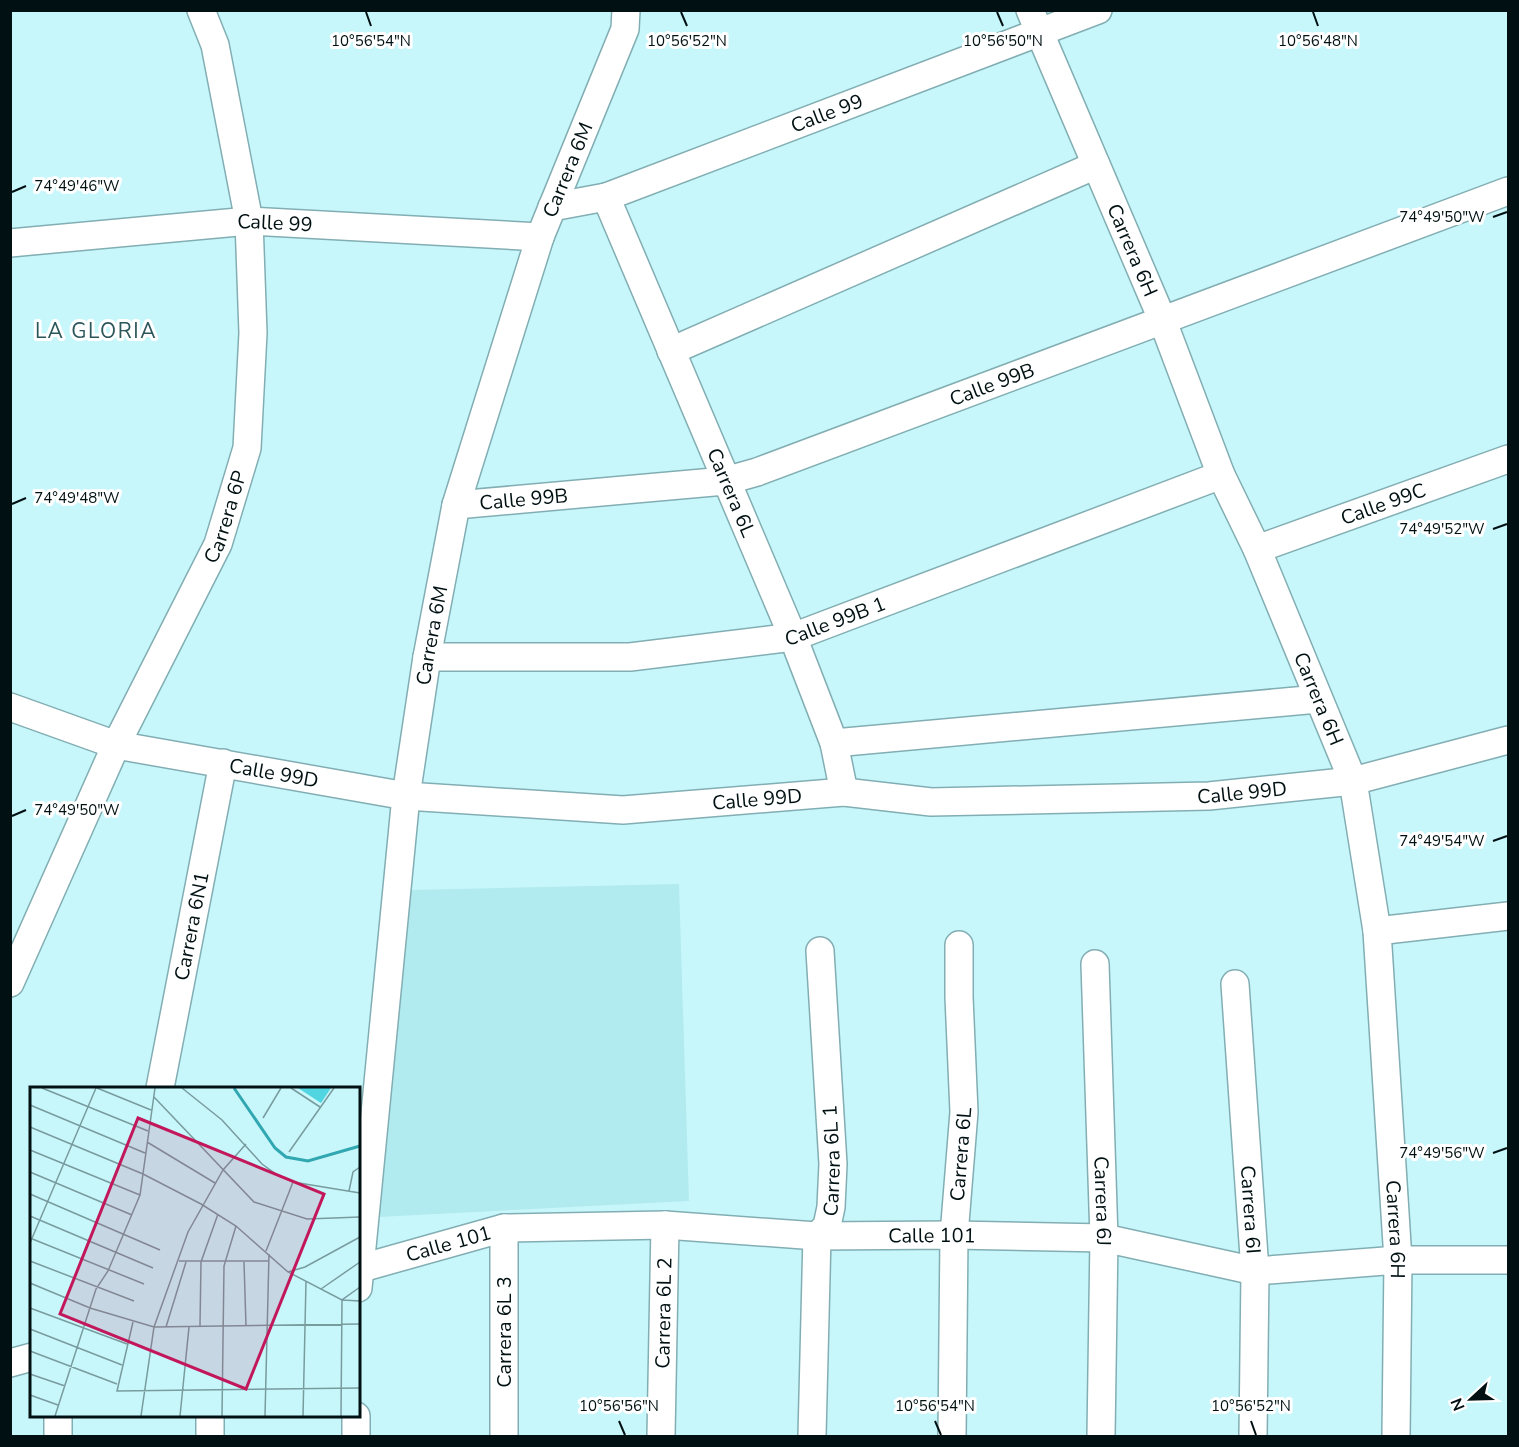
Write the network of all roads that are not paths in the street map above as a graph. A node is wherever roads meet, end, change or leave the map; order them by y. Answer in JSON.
{"nodes":[{"id":1,"x":201,"y":10,"type":"edge"},
{"id":2,"x":1098,"y":10,"type":"edge"},
{"id":3,"x":620,"y":17,"type":"edge"},
{"id":4,"x":1035,"y":21,"type":"edge"},
{"id":5,"x":1096,"y":165,"type":"junction"},
{"id":6,"x":1509,"y":191,"type":"edge"},
{"id":7,"x":606,"y":197,"type":"junction"},
{"id":8,"x":552,"y":207,"type":"junction"},
{"id":9,"x":249,"y":221,"type":"junction"},
{"id":10,"x":540,"y":237,"type":"junction"},
{"id":11,"x":10,"y":243,"type":"edge"},
{"id":12,"x":1162,"y":319,"type":"junction"},
{"id":13,"x":671,"y":351,"type":"junction"},
{"id":14,"x":1509,"y":459,"type":"edge"},
{"id":15,"x":1221,"y":475,"type":"junction"},
{"id":16,"x":725,"y":481,"type":"junction"},
{"id":17,"x":456,"y":505,"type":"junction"},
{"id":18,"x":1257,"y":549,"type":"junction"},
{"id":19,"x":793,"y":637,"type":"junction"},
{"id":20,"x":427,"y":657,"type":"junction"},
{"id":21,"x":1318,"y":699,"type":"junction"},
{"id":22,"x":10,"y":707,"type":"edge"},
{"id":23,"x":1509,"y":740,"type":"edge"},
{"id":24,"x":834,"y":743,"type":"junction"},
{"id":25,"x":116,"y":745,"type":"junction"},
{"id":26,"x":223,"y":763,"type":"junction"},
{"id":27,"x":1353,"y":781,"type":"junction"},
{"id":28,"x":844,"y":792,"type":"junction"},
{"id":29,"x":406,"y":796,"type":"junction"},
{"id":30,"x":1509,"y":916,"type":"edge"},
{"id":31,"x":1377,"y":932,"type":"junction"},
{"id":32,"x":959,"y":945,"type":"dead end"},
{"id":33,"x":820,"y":951,"type":"dead end"},
{"id":34,"x":1095,"y":964,"type":"dead end"},
{"id":35,"x":10,"y":983,"type":"edge"},
{"id":36,"x":1235,"y":984,"type":"dead end"},
{"id":37,"x":160,"y":1087,"type":"edge"},
{"id":38,"x":665,"y":1225,"type":"junction"},
{"id":39,"x":504,"y":1228,"type":"junction"},
{"id":40,"x":954,"y":1235,"type":"junction"},
{"id":41,"x":817,"y":1236,"type":"junction"},
{"id":42,"x":1104,"y":1238,"type":"junction"},
{"id":43,"x":360,"y":1259,"type":"edge"},
{"id":44,"x":1398,"y":1260,"type":"junction"},
{"id":45,"x":1509,"y":1260,"type":"edge"},
{"id":46,"x":360,"y":1269,"type":"edge"},
{"id":47,"x":1255,"y":1270,"type":"junction"},
{"id":48,"x":30,"y":1358,"type":"edge"},
{"id":49,"x":10,"y":1363,"type":"edge"},
{"id":50,"x":58,"y":1417,"type":"edge"},
{"id":51,"x":210,"y":1417,"type":"edge"},
{"id":52,"x":356,"y":1417,"type":"edge"},
{"id":53,"x":58,"y":1437,"type":"edge"},
{"id":54,"x":210,"y":1437,"type":"edge"},
{"id":55,"x":356,"y":1437,"type":"edge"},
{"id":56,"x":504,"y":1437,"type":"edge"},
{"id":57,"x":661,"y":1437,"type":"edge"},
{"id":58,"x":812,"y":1437,"type":"edge"},
{"id":59,"x":952,"y":1437,"type":"edge"},
{"id":60,"x":1101,"y":1437,"type":"edge"},
{"id":61,"x":1253,"y":1437,"type":"edge"},
{"id":62,"x":1396,"y":1437,"type":"edge"}],
"edges":[{"from":1,"to":9,"type":"street","name":"Carrera 6P"},
{"from":2,"to":4,"type":"street","name":"Calle 99"},
{"from":3,"to":8,"type":"street","name":"Carrera 6M"},
{"from":4,"to":5,"type":"street","name":"Carrera 6H"},
{"from":4,"to":7,"type":"street","name":"Calle 99"},
{"from":5,"to":12,"type":"street","name":"Carrera 6H"},
{"from":5,"to":13,"type":"street"},
{"from":6,"to":12,"type":"street","name":"Calle 99B"},
{"from":7,"to":8,"type":"street","name":"Calle 99"},
{"from":7,"to":13,"type":"street","name":"Carrera 6L"},
{"from":8,"to":10,"type":"street","name":"Carrera 6M"},
{"from":9,"to":10,"type":"street","name":"Calle 99"},
{"from":9,"to":11,"type":"street","name":"Calle 99"},
{"from":9,"to":25,"type":"street","name":"Carrera 6P"},
{"from":10,"to":17,"type":"street","name":"Carrera 6M"},
{"from":12,"to":15,"type":"street","name":"Carrera 6H"},
{"from":12,"to":16,"type":"street","name":"Calle 99B"},
{"from":13,"to":16,"type":"street","name":"Carrera 6L"},
{"from":14,"to":18,"type":"street","name":"Calle 99C"},
{"from":15,"to":18,"type":"street","name":"Carrera 6H"},
{"from":15,"to":19,"type":"street","name":"Calle 99B 1"},
{"from":16,"to":17,"type":"street","name":"Calle 99B"},
{"from":16,"to":19,"type":"street","name":"Carrera 6L"},
{"from":17,"to":20,"type":"street","name":"Carrera 6M"},
{"from":18,"to":21,"type":"street","name":"Carrera 6H"},
{"from":19,"to":20,"type":"street","name":"Calle 99B 1"},
{"from":19,"to":24,"type":"street","name":"Carrera 6L"},
{"from":20,"to":29,"type":"street","name":"Carrera 6M"},
{"from":21,"to":24,"type":"street"},
{"from":21,"to":27,"type":"street","name":"Carrera 6H"},
{"from":22,"to":25,"type":"street","name":"Calle 99D"},
{"from":23,"to":27,"type":"street","name":"Calle 99D"},
{"from":24,"to":28,"type":"street","name":"Carrera 6L"},
{"from":25,"to":26,"type":"street","name":"Calle 99D"},
{"from":25,"to":35,"type":"street","name":"Carrera 6P"},
{"from":26,"to":29,"type":"street","name":"Calle 99D"},
{"from":26,"to":37,"type":"street","name":"Carrera 6N1"},
{"from":27,"to":28,"type":"street","name":"Calle 99D"},
{"from":27,"to":31,"type":"street","name":"Carrera 6H"},
{"from":28,"to":29,"type":"street","name":"Calle 99D"},
{"from":29,"to":43,"type":"street","name":"Carrera 6M"},
{"from":30,"to":31,"type":"street"},
{"from":31,"to":44,"type":"street","name":"Carrera 6H"},
{"from":32,"to":40,"type":"street","name":"Carrera 6L"},
{"from":33,"to":41,"type":"street","name":"Carrera 6L 1"},
{"from":34,"to":42,"type":"street","name":"Carrera 6J"},
{"from":36,"to":47,"type":"street","name":"Carrera 6I"},
{"from":38,"to":39,"type":"street","name":"Calle 101"},
{"from":38,"to":41,"type":"street","name":"Calle 101"},
{"from":38,"to":57,"type":"street","name":"Carrera 6L 2"},
{"from":39,"to":46,"type":"street","name":"Calle 101"},
{"from":39,"to":56,"type":"street","name":"Carrera 6L 3"},
{"from":40,"to":41,"type":"street","name":"Calle 101"},
{"from":40,"to":42,"type":"street","name":"Calle 101"},
{"from":40,"to":59,"type":"street","name":"Carrera 6L"},
{"from":41,"to":58,"type":"street","name":"Carrera 6L 1"},
{"from":42,"to":47,"type":"street","name":"Calle 101"},
{"from":42,"to":60,"type":"street","name":"Carrera 6J"},
{"from":44,"to":45,"type":"street","name":"Calle 101"},
{"from":44,"to":47,"type":"street","name":"Calle 101"},
{"from":44,"to":62,"type":"street","name":"Carrera 6H"},
{"from":47,"to":61,"type":"street","name":"Carrera 6I"},
{"from":48,"to":49,"type":"street"},
{"from":50,"to":53,"type":"street"},
{"from":51,"to":54,"type":"street"},
{"from":52,"to":55,"type":"street"}]}
